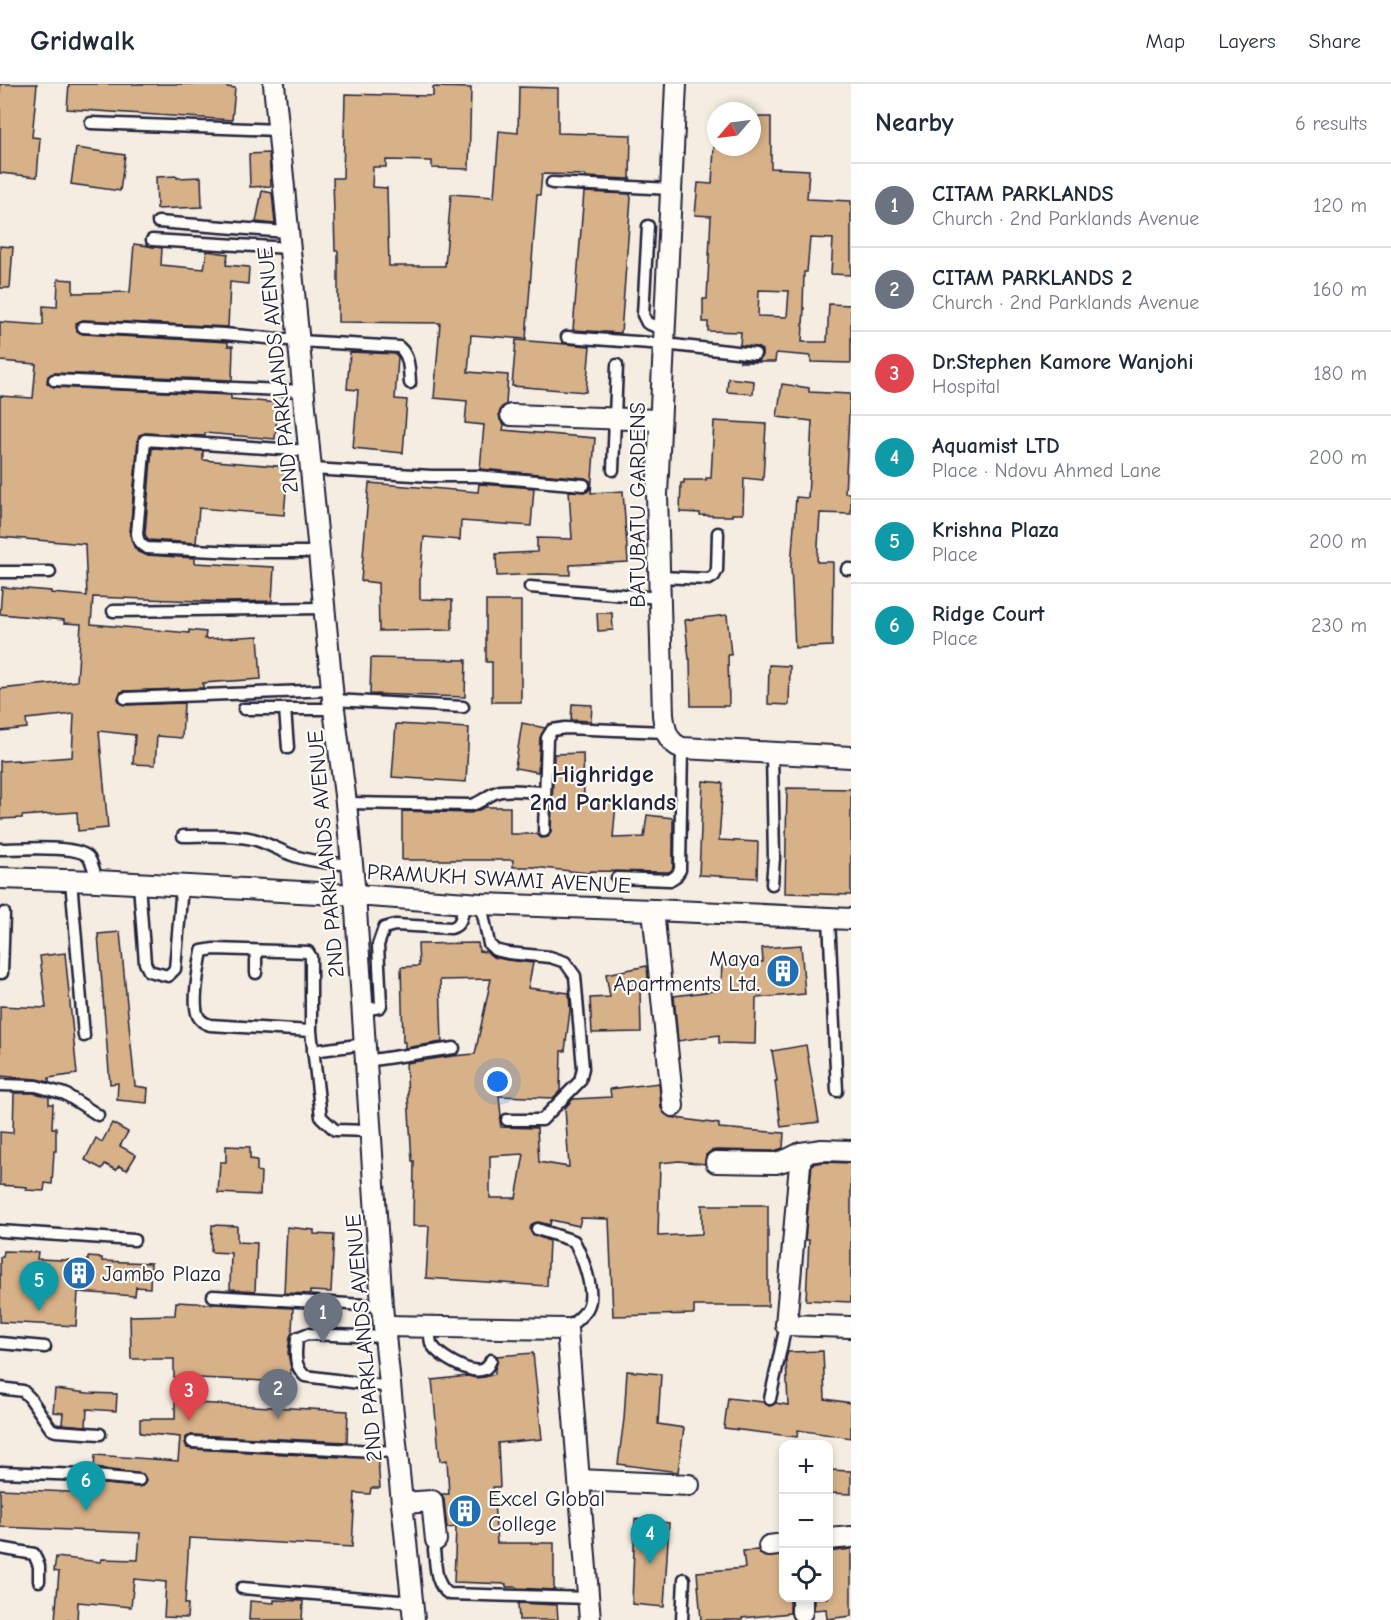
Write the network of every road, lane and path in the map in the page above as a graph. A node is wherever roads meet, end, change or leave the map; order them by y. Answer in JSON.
{"nodes":[{"id":1,"x":274,"y":84,"type":"edge"},
{"id":2,"x":676,"y":84,"type":"edge"},
{"id":3,"x":91,"y":123,"type":"dead end"},
{"id":4,"x":278,"y":130,"type":"junction"},
{"id":5,"x":552,"y":183,"type":"dead end"},
{"id":6,"x":671,"y":189,"type":"junction"},
{"id":7,"x":158,"y":222,"type":"dead end"},
{"id":8,"x":648,"y":226,"type":"dead end"},
{"id":9,"x":152,"y":240,"type":"dead end"},
{"id":10,"x":288,"y":240,"type":"junction"},
{"id":11,"x":83,"y":327,"type":"dead end"},
{"id":12,"x":567,"y":337,"type":"dead end"},
{"id":13,"x":665,"y":337,"type":"junction"},
{"id":14,"x":300,"y":341,"type":"junction"},
{"id":15,"x":755,"y":354,"type":"dead end"},
{"id":16,"x":617,"y":364,"type":"dead end"},
{"id":17,"x":54,"y":380,"type":"dead end"},
{"id":18,"x":410,"y":383,"type":"dead end"},
{"id":19,"x":304,"y":391,"type":"junction"},
{"id":20,"x":511,"y":415,"type":"dead end"},
{"id":21,"x":614,"y":419,"type":"junction"},
{"id":22,"x":660,"y":420,"type":"junction"},
{"id":23,"x":311,"y":460,"type":"junction"},
{"id":24,"x":613,"y":470,"type":"dead end"},
{"id":25,"x":584,"y":485,"type":"dead end"},
{"id":26,"x":718,"y":533,"type":"dead end"},
{"id":27,"x":320,"y":552,"type":"junction"},
{"id":28,"x":0,"y":572,"type":"edge"},
{"id":29,"x":50,"y":572,"type":"dead end"},
{"id":30,"x":659,"y":577,"type":"junction"},
{"id":31,"x":530,"y":587,"type":"dead end"},
{"id":32,"x":660,"y":598,"type":"junction"},
{"id":33,"x":325,"y":608,"type":"junction"},
{"id":34,"x":113,"y":611,"type":"dead end"},
{"id":35,"x":125,"y":698,"type":"dead end"},
{"id":36,"x":334,"y":700,"type":"junction"},
{"id":37,"x":463,"y":707,"type":"dead end"},
{"id":38,"x":244,"y":709,"type":"dead end"},
{"id":39,"x":285,"y":709,"type":"junction"},
{"id":40,"x":665,"y":732,"type":"junction"},
{"id":41,"x":288,"y":748,"type":"dead end"},
{"id":42,"x":682,"y":748,"type":"junction"},
{"id":43,"x":772,"y":753,"type":"junction"},
{"id":44,"x":851,"y":757,"type":"edge"},
{"id":45,"x":545,"y":792,"type":"junction"},
{"id":46,"x":346,"y":804,"type":"junction"},
{"id":47,"x":544,"y":831,"type":"dead end"},
{"id":48,"x":183,"y":836,"type":"dead end"},
{"id":49,"x":0,"y":849,"type":"edge"},
{"id":50,"x":352,"y":865,"type":"junction"},
{"id":51,"x":0,"y":878,"type":"edge"},
{"id":52,"x":617,"y":878,"type":"dead end"},
{"id":53,"x":71,"y":880,"type":"junction"},
{"id":54,"x":97,"y":881,"type":"junction"},
{"id":55,"x":139,"y":884,"type":"junction"},
{"id":56,"x":772,"y":884,"type":"dead end"},
{"id":57,"x":182,"y":886,"type":"junction"},
{"id":58,"x":355,"y":894,"type":"junction"},
{"id":59,"x":472,"y":903,"type":"junction"},
{"id":60,"x":653,"y":910,"type":"junction"},
{"id":61,"x":4,"y":914,"type":"dead end"},
{"id":62,"x":829,"y":918,"type":"junction"},
{"id":63,"x":851,"y":919,"type":"edge"},
{"id":64,"x":256,"y":951,"type":"junction"},
{"id":65,"x":0,"y":973,"type":"edge"},
{"id":66,"x":256,"y":973,"type":"dead end"},
{"id":67,"x":363,"y":1010,"type":"junction"},
{"id":68,"x":311,"y":1031,"type":"junction"},
{"id":69,"x":84,"y":1035,"type":"dead end"},
{"id":70,"x":454,"y":1048,"type":"dead end"},
{"id":71,"x":313,"y":1051,"type":"junction"},
{"id":72,"x":366,"y":1053,"type":"junction"},
{"id":73,"x":0,"y":1085,"type":"edge"},
{"id":74,"x":837,"y":1090,"type":"dead end"},
{"id":75,"x":673,"y":1106,"type":"dead end"},
{"id":76,"x":98,"y":1115,"type":"dead end"},
{"id":77,"x":507,"y":1120,"type":"dead end"},
{"id":78,"x":371,"y":1131,"type":"junction"},
{"id":79,"x":851,"y":1151,"type":"edge"},
{"id":80,"x":801,"y":1153,"type":"junction"},
{"id":81,"x":716,"y":1162,"type":"dead end"},
{"id":82,"x":537,"y":1229,"type":"dead end"},
{"id":83,"x":0,"y":1230,"type":"edge"},
{"id":84,"x":134,"y":1240,"type":"dead end"},
{"id":85,"x":213,"y":1296,"type":"dead end"},
{"id":86,"x":382,"y":1306,"type":"junction"},
{"id":87,"x":786,"y":1325,"type":"junction"},
{"id":88,"x":430,"y":1327,"type":"junction"},
{"id":89,"x":851,"y":1327,"type":"edge"},
{"id":90,"x":567,"y":1329,"type":"junction"},
{"id":91,"x":385,"y":1332,"type":"junction"},
{"id":92,"x":0,"y":1343,"type":"edge"},
{"id":93,"x":45,"y":1347,"type":"dead end"},
{"id":94,"x":491,"y":1360,"type":"dead end"},
{"id":95,"x":390,"y":1387,"type":"junction"},
{"id":96,"x":0,"y":1388,"type":"edge"},
{"id":97,"x":770,"y":1399,"type":"dead end"},
{"id":98,"x":100,"y":1434,"type":"dead end"},
{"id":99,"x":192,"y":1442,"type":"dead end"},
{"id":100,"x":396,"y":1452,"type":"junction"},
{"id":101,"x":0,"y":1472,"type":"edge"},
{"id":102,"x":139,"y":1480,"type":"dead end"},
{"id":103,"x":579,"y":1480,"type":"junction"},
{"id":104,"x":689,"y":1485,"type":"dead end"},
{"id":105,"x":403,"y":1503,"type":"junction"},
{"id":106,"x":851,"y":1536,"type":"edge"},
{"id":107,"x":833,"y":1538,"type":"edge"},
{"id":108,"x":435,"y":1545,"type":"joint"},
{"id":109,"x":0,"y":1548,"type":"edge"},
{"id":110,"x":684,"y":1579,"type":"dead end"},
{"id":111,"x":39,"y":1581,"type":"dead end"},
{"id":112,"x":242,"y":1588,"type":"dead end"},
{"id":113,"x":588,"y":1598,"type":"junction"},
{"id":114,"x":413,"y":1611,"type":"edge"},
{"id":115,"x":590,"y":1620,"type":"edge"},
{"id":116,"x":682,"y":1620,"type":"edge"}],
"edges":[{"from":1,"to":4,"type":"street","name":"2ND PARKLANDS AVENUE"},
{"from":2,"to":6,"type":"street","name":"BATUBATU GARDENS"},
{"from":3,"to":4,"type":"lane"},
{"from":4,"to":10,"type":"street","name":"2ND PARKLANDS AVENUE"},
{"from":5,"to":6,"type":"lane"},
{"from":6,"to":13,"type":"street","name":"BATUBATU GARDENS"},
{"from":7,"to":10,"type":"lane"},
{"from":8,"to":13,"type":"lane"},
{"from":9,"to":10,"type":"lane"},
{"from":10,"to":14,"type":"street","name":"2ND PARKLANDS AVENUE"},
{"from":11,"to":14,"type":"lane"},
{"from":12,"to":13,"type":"lane"},
{"from":13,"to":15,"type":"lane"},
{"from":13,"to":22,"type":"street","name":"BATUBATU GARDENS"},
{"from":14,"to":18,"type":"lane"},
{"from":14,"to":19,"type":"street","name":"2ND PARKLANDS AVENUE"},
{"from":16,"to":21,"type":"lane"},
{"from":17,"to":19,"type":"lane"},
{"from":19,"to":23,"type":"street","name":"2ND PARKLANDS AVENUE"},
{"from":20,"to":21,"type":"street"},
{"from":21,"to":22,"type":"street"},
{"from":21,"to":24,"type":"lane"},
{"from":22,"to":30,"type":"street","name":"BATUBATU GARDENS"},
{"from":23,"to":25,"type":"lane"},
{"from":23,"to":27,"type":"street","name":"2ND PARKLANDS AVENUE"},
{"from":23,"to":27,"type":"lane"},
{"from":26,"to":30,"type":"lane"},
{"from":27,"to":33,"type":"street","name":"2ND PARKLANDS AVENUE"},
{"from":28,"to":29,"type":"lane"},
{"from":30,"to":32,"type":"street","name":"BATUBATU GARDENS"},
{"from":31,"to":32,"type":"lane"},
{"from":32,"to":40,"type":"street","name":"BATUBATU GARDENS"},
{"from":33,"to":34,"type":"lane"},
{"from":33,"to":36,"type":"street","name":"2ND PARKLANDS AVENUE"},
{"from":35,"to":36,"type":"lane"},
{"from":36,"to":37,"type":"lane"},
{"from":36,"to":39,"type":"lane"},
{"from":36,"to":46,"type":"street","name":"2ND PARKLANDS AVENUE"},
{"from":38,"to":39,"type":"lane"},
{"from":39,"to":41,"type":"lane"},
{"from":40,"to":42,"type":"street"},
{"from":40,"to":45,"type":"lane"},
{"from":42,"to":43,"type":"street"},
{"from":42,"to":52,"type":"lane"},
{"from":43,"to":44,"type":"street"},
{"from":43,"to":56,"type":"lane"},
{"from":45,"to":46,"type":"lane"},
{"from":45,"to":47,"type":"lane"},
{"from":46,"to":50,"type":"street","name":"2ND PARKLANDS AVENUE"},
{"from":48,"to":50,"type":"lane"},
{"from":49,"to":54,"type":"lane"},
{"from":50,"to":58,"type":"street","name":"2ND PARKLANDS AVENUE"},
{"from":51,"to":53,"type":"street","name":"PRAMUKH SWAMI AVENUE"},
{"from":53,"to":54,"type":"street","name":"PRAMUKH SWAMI AVENUE"},
{"from":53,"to":69,"type":"lane"},
{"from":54,"to":55,"type":"street","name":"PRAMUKH SWAMI AVENUE"},
{"from":55,"to":57,"type":"street","name":"PRAMUKH SWAMI AVENUE"},
{"from":55,"to":57,"type":"lane"},
{"from":57,"to":58,"type":"street","name":"PRAMUKH SWAMI AVENUE"},
{"from":58,"to":59,"type":"street","name":"PRAMUKH SWAMI AVENUE"},
{"from":58,"to":67,"type":"street","name":"2ND PARKLANDS AVENUE"},
{"from":59,"to":60,"type":"street","name":"PRAMUKH SWAMI AVENUE"},
{"from":59,"to":67,"type":"lane"},
{"from":59,"to":77,"type":"lane"},
{"from":60,"to":62,"type":"street","name":"PRAMUKH SWAMI AVENUE"},
{"from":60,"to":75,"type":"street"},
{"from":61,"to":65,"type":"lane"},
{"from":62,"to":63,"type":"street","name":"PRAMUKH SWAMI AVENUE"},
{"from":62,"to":74,"type":"lane"},
{"from":64,"to":66,"type":"lane"},
{"from":64,"to":68,"type":"lane"},
{"from":64,"to":68,"type":"lane"},
{"from":67,"to":72,"type":"street","name":"2ND PARKLANDS AVENUE"},
{"from":68,"to":71,"type":"lane"},
{"from":70,"to":72,"type":"lane"},
{"from":71,"to":72,"type":"lane"},
{"from":71,"to":78,"type":"lane"},
{"from":72,"to":78,"type":"street","name":"2ND PARKLANDS AVENUE"},
{"from":73,"to":76,"type":"lane"},
{"from":78,"to":86,"type":"street","name":"2ND PARKLANDS AVENUE"},
{"from":79,"to":80,"type":"street"},
{"from":80,"to":81,"type":"street"},
{"from":80,"to":87,"type":"street"},
{"from":82,"to":90,"type":"lane"},
{"from":83,"to":84,"type":"lane"},
{"from":85,"to":86,"type":"lane"},
{"from":86,"to":91,"type":"street","name":"2ND PARKLANDS AVENUE"},
{"from":87,"to":89,"type":"street"},
{"from":87,"to":97,"type":"lane"},
{"from":88,"to":90,"type":"street"},
{"from":88,"to":91,"type":"street"},
{"from":88,"to":94,"type":"lane"},
{"from":90,"to":103,"type":"street"},
{"from":91,"to":95,"type":"street","name":"2ND PARKLANDS AVENUE"},
{"from":91,"to":95,"type":"lane"},
{"from":92,"to":93,"type":"lane"},
{"from":95,"to":100,"type":"street","name":"2ND PARKLANDS AVENUE"},
{"from":96,"to":98,"type":"lane"},
{"from":99,"to":100,"type":"lane"},
{"from":100,"to":105,"type":"street","name":"2ND PARKLANDS AVENUE"},
{"from":101,"to":102,"type":"lane"},
{"from":103,"to":104,"type":"street"},
{"from":103,"to":113,"type":"street"},
{"from":105,"to":108,"type":"street"},
{"from":105,"to":114,"type":"street","name":"2ND PARKLANDS AVENUE"},
{"from":106,"to":107,"type":"street"},
{"from":108,"to":113,"type":"lane"},
{"from":109,"to":111,"type":"lane"},
{"from":110,"to":116,"type":"lane"},
{"from":112,"to":114,"type":"lane"},
{"from":113,"to":115,"type":"street"}]}
